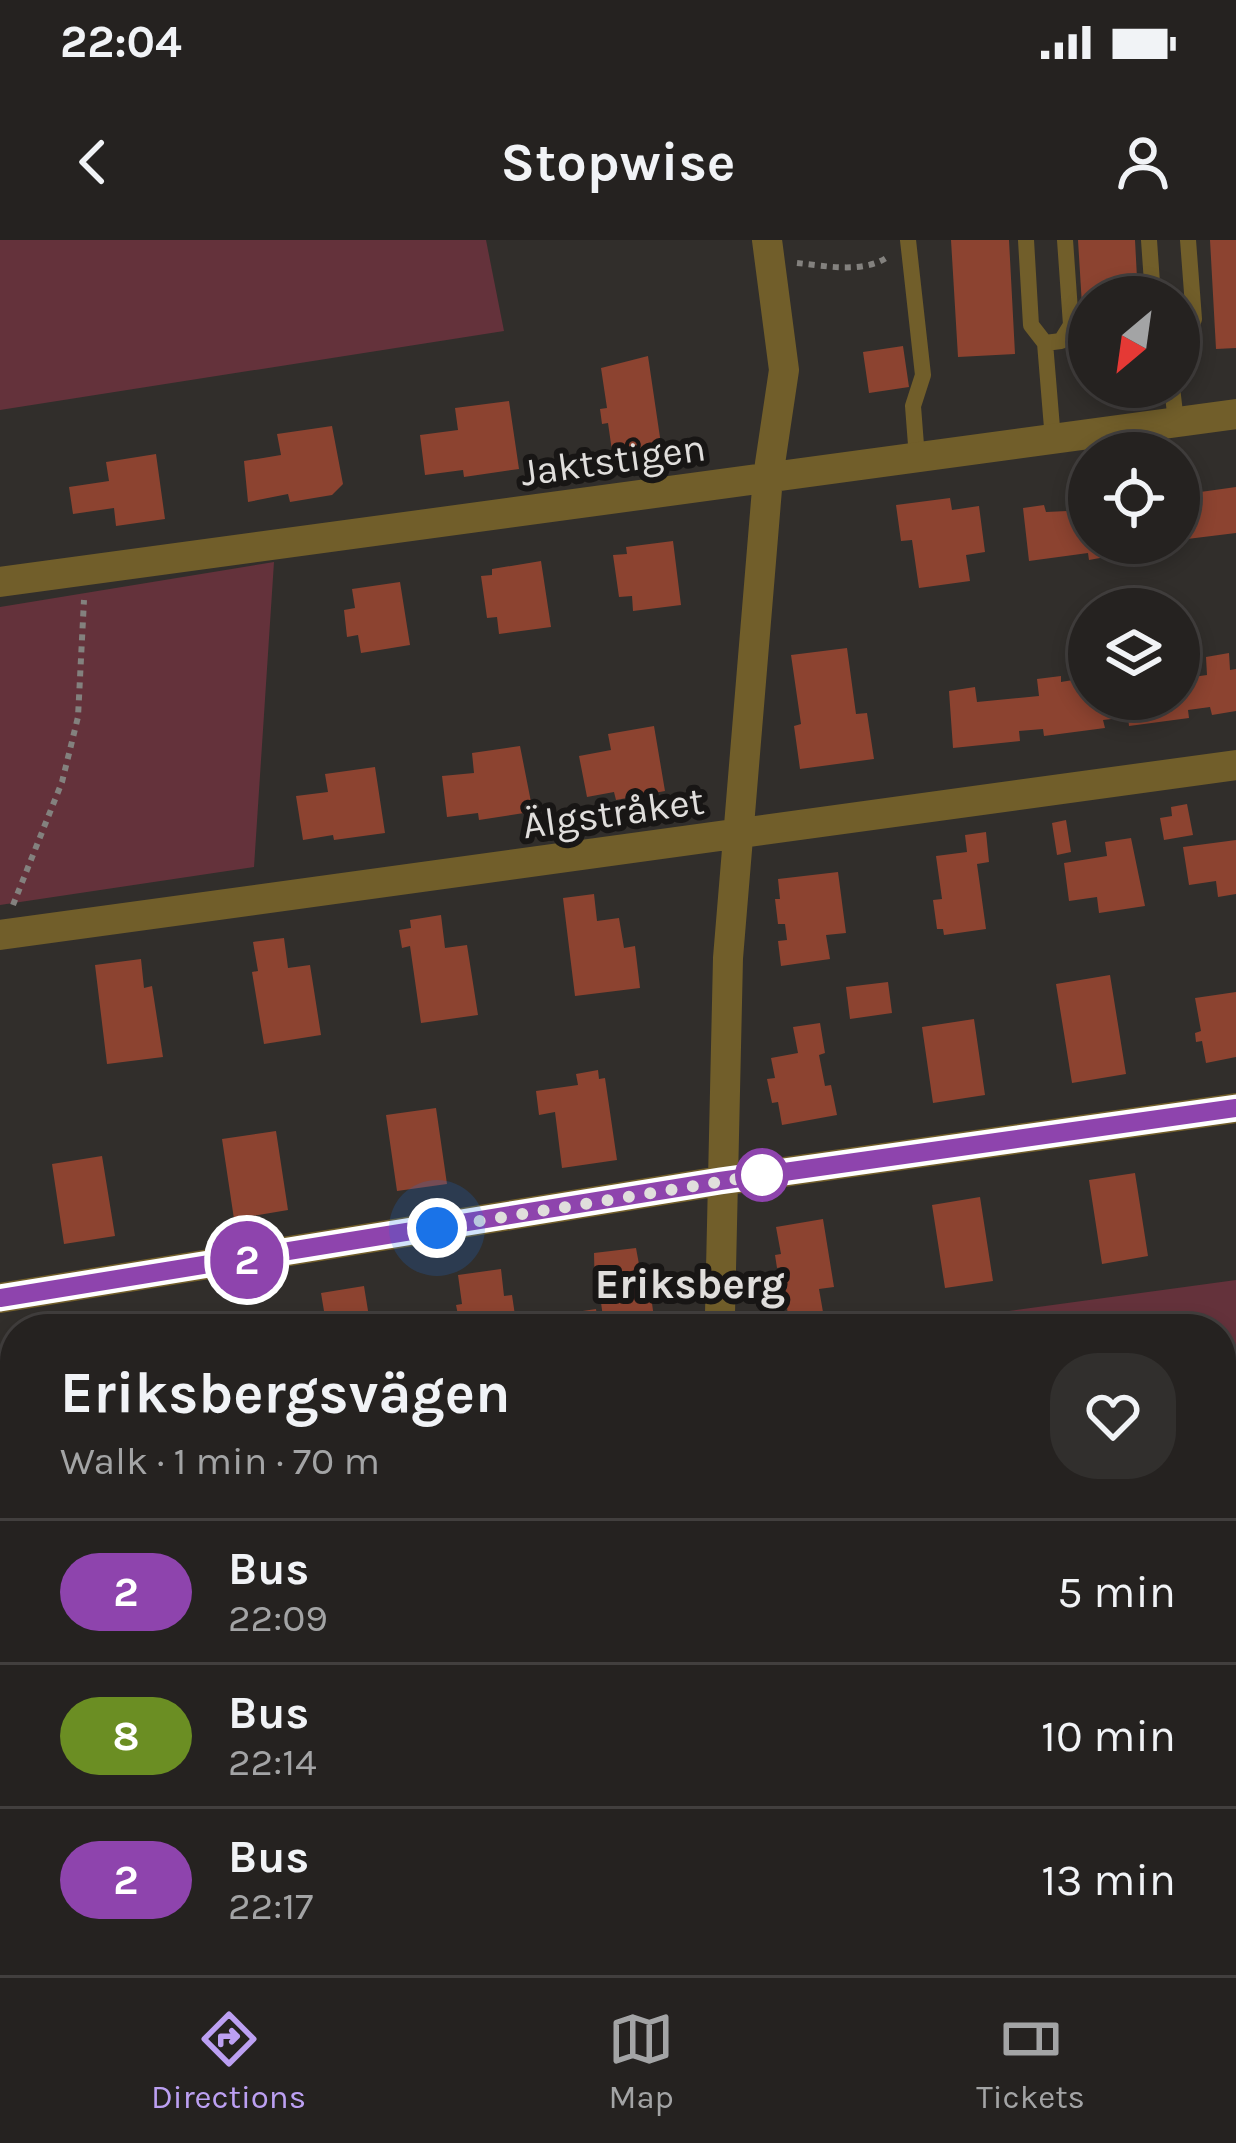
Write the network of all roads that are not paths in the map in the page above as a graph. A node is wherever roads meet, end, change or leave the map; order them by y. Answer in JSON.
{"nodes":[{"id":1,"x":1026,"y":240,"type":"edge"},
{"id":2,"x":1065,"y":240,"type":"edge"},
{"id":3,"x":1149,"y":240,"type":"edge"},
{"id":4,"x":1188,"y":240,"type":"edge"},
{"id":5,"x":908,"y":241,"type":"edge"},
{"id":6,"x":768,"y":250,"type":"edge"},
{"id":7,"x":1152,"y":276,"type":"edge"},
{"id":8,"x":1191,"y":276,"type":"edge"},
{"id":9,"x":1045,"y":344,"type":"junction"},
{"id":10,"x":1174,"y":408,"type":"edge"},
{"id":11,"x":1236,"y":414,"type":"edge"},
{"id":12,"x":1176,"y":422,"type":"junction"},
{"id":13,"x":1053,"y":440,"type":"junction"},
{"id":14,"x":917,"y":458,"type":"junction"},
{"id":15,"x":768,"y":477,"type":"junction"},
{"id":16,"x":0,"y":582,"type":"edge"},
{"id":17,"x":1236,"y":765,"type":"edge"},
{"id":18,"x":738,"y":834,"type":"junction"},
{"id":19,"x":2,"y":935,"type":"edge"},
{"id":20,"x":1236,"y":1108,"type":"edge"},
{"id":21,"x":720,"y":1181,"type":"junction"},
{"id":22,"x":0,"y":1298,"type":"edge"},
{"id":23,"x":720,"y":1314,"type":"dead end"}],
"edges":[{"from":1,"to":9,"type":"lane"},
{"from":2,"to":9,"type":"lane"},
{"from":3,"to":7,"type":"lane"},
{"from":4,"to":8,"type":"lane"},
{"from":5,"to":14,"type":"lane"},
{"from":6,"to":15,"type":"street"},
{"from":9,"to":13,"type":"lane"},
{"from":10,"to":12,"type":"lane"},
{"from":11,"to":12,"type":"street","name":"Jaktstigen"},
{"from":12,"to":13,"type":"street","name":"Jaktstigen"},
{"from":13,"to":14,"type":"street","name":"Jaktstigen"},
{"from":14,"to":15,"type":"street","name":"Jaktstigen"},
{"from":15,"to":16,"type":"street","name":"Jaktstigen"},
{"from":15,"to":18,"type":"street"},
{"from":17,"to":18,"type":"street","name":"Älgstråket"},
{"from":18,"to":19,"type":"street","name":"Älgstråket"},
{"from":18,"to":21,"type":"street"},
{"from":20,"to":21,"type":"street"},
{"from":21,"to":22,"type":"street"},
{"from":21,"to":23,"type":"street"}]}
